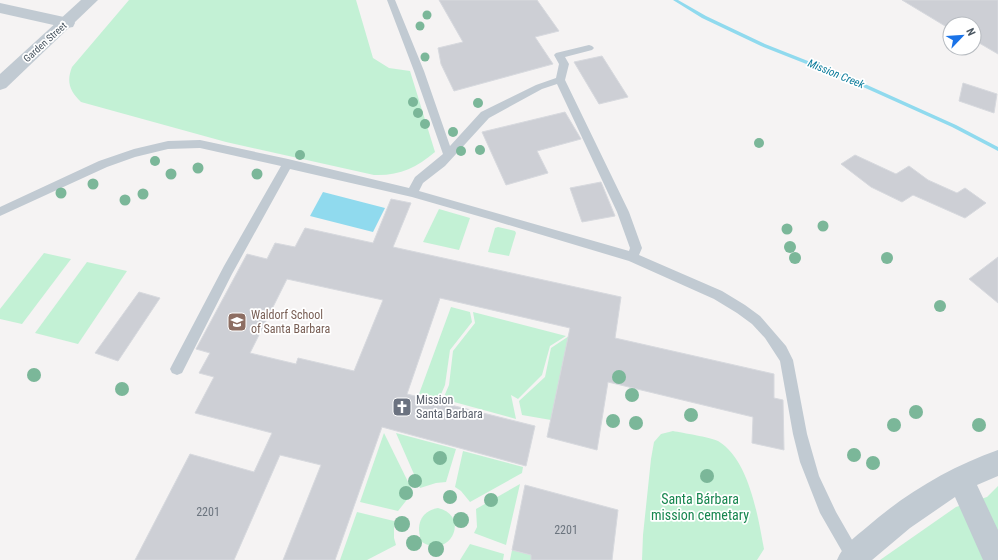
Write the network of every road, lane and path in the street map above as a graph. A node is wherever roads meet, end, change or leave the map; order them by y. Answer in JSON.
{"nodes":[{"id":1,"x":90,"y":0,"type":"edge"},
{"id":2,"x":391,"y":0,"type":"edge"},
{"id":3,"x":0,"y":8,"type":"edge"},
{"id":4,"x":67,"y":23,"type":"junction"},
{"id":5,"x":589,"y":48,"type":"dead end"},
{"id":6,"x":560,"y":80,"type":"junction"},
{"id":7,"x":0,"y":84,"type":"edge"},
{"id":8,"x":448,"y":155,"type":"junction"},
{"id":9,"x":288,"y":163,"type":"junction"},
{"id":10,"x":412,"y":193,"type":"junction"},
{"id":11,"x":0,"y":212,"type":"edge"},
{"id":12,"x":632,"y":257,"type":"junction"},
{"id":13,"x":177,"y":369,"type":"dead end"},
{"id":14,"x":998,"y":463,"type":"edge"},
{"id":15,"x":960,"y":480,"type":"junction"},
{"id":16,"x":854,"y":559,"type":"edge"},
{"id":17,"x":997,"y":560,"type":"edge"}],
"edges":[{"from":1,"to":4,"type":"street","name":"Garden Street"},
{"from":2,"to":8,"type":"lane"},
{"from":3,"to":4,"type":"street"},
{"from":4,"to":7,"type":"street","name":"Garden Street"},
{"from":5,"to":6,"type":"lane"},
{"from":6,"to":8,"type":"lane"},
{"from":6,"to":12,"type":"lane"},
{"from":8,"to":10,"type":"lane"},
{"from":9,"to":10,"type":"lane"},
{"from":9,"to":11,"type":"lane"},
{"from":9,"to":13,"type":"lane"},
{"from":10,"to":12,"type":"lane"},
{"from":12,"to":16,"type":"lane"},
{"from":14,"to":15,"type":"street"},
{"from":15,"to":16,"type":"street"},
{"from":15,"to":17,"type":"street"}]}
